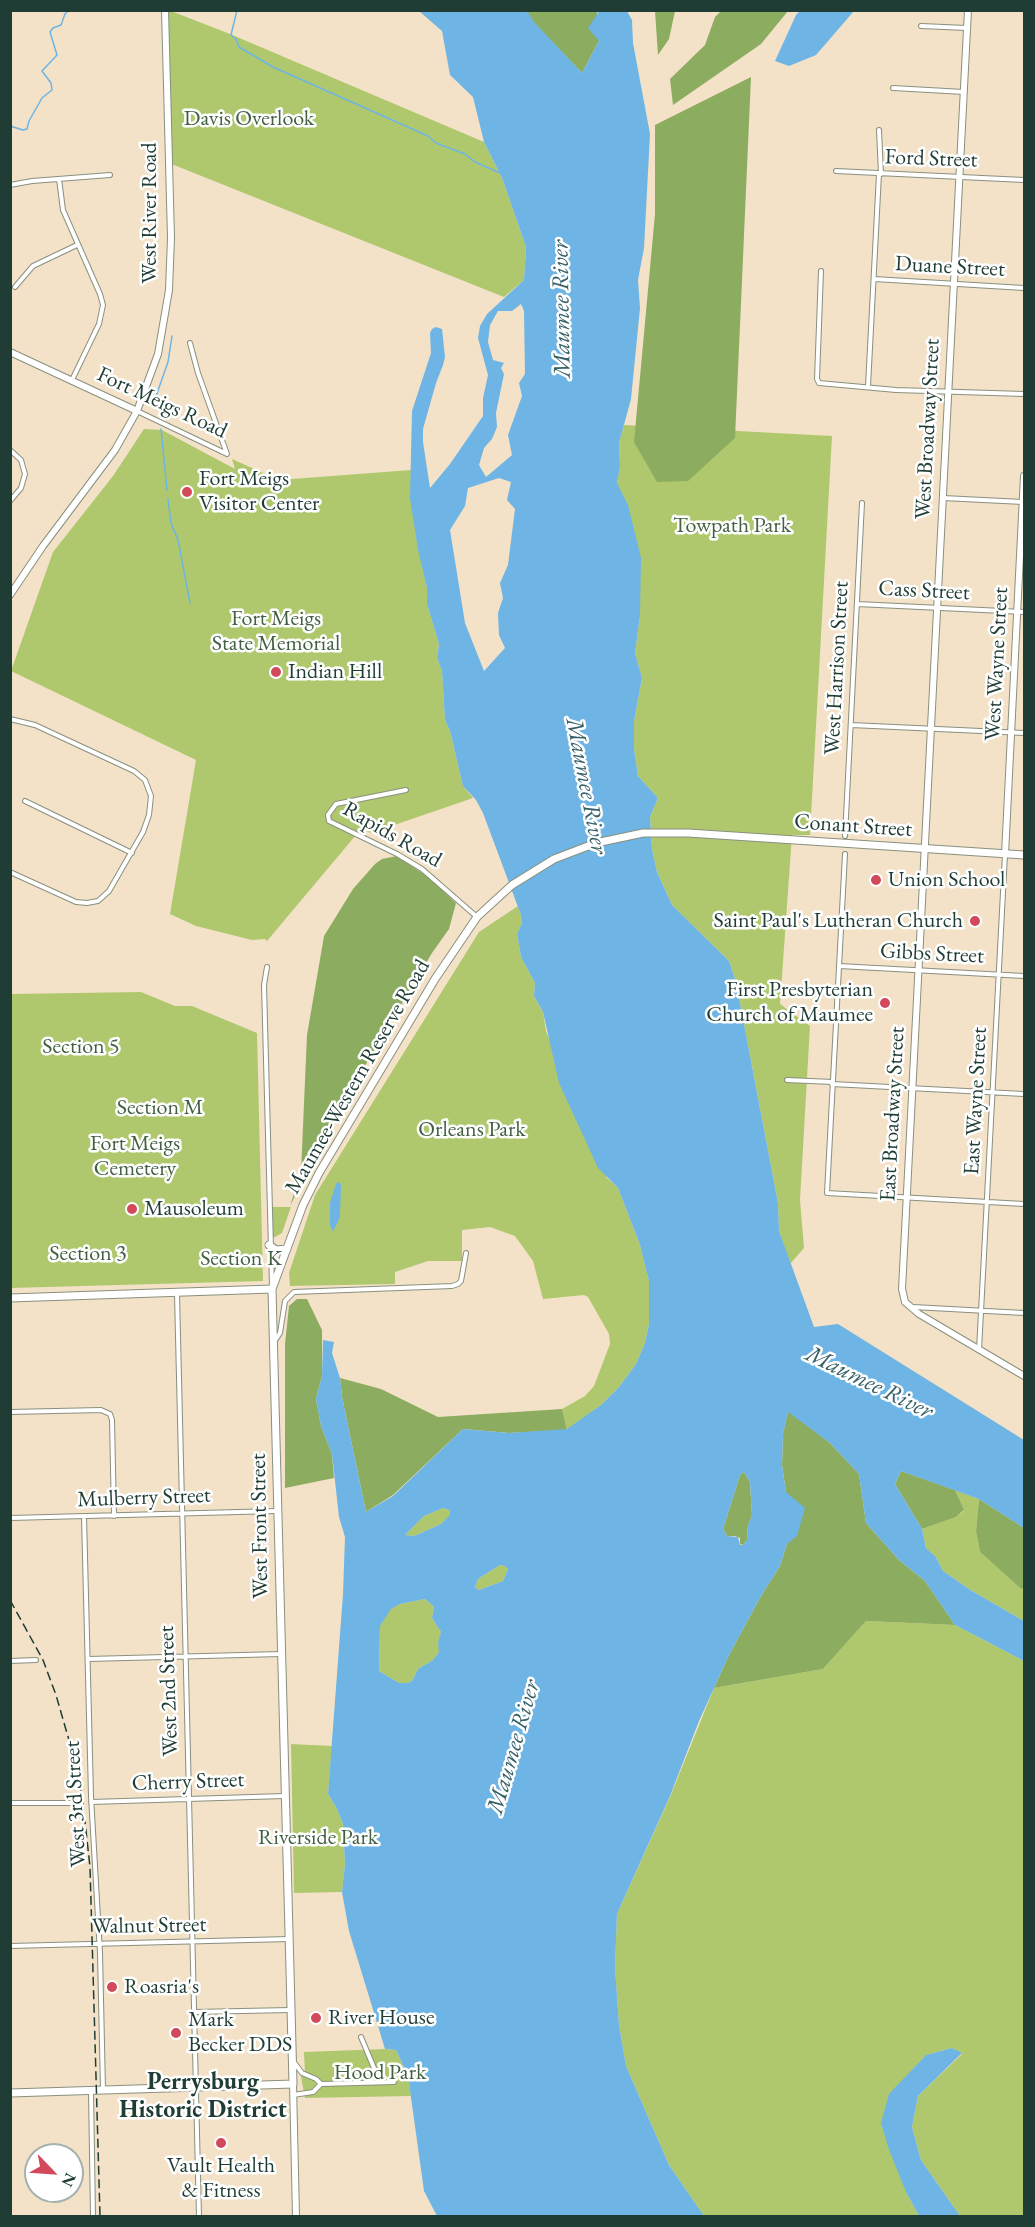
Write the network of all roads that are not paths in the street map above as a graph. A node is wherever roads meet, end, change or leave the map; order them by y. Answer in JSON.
{"nodes":[{"id":1,"x":165,"y":10,"type":"edge"},
{"id":2,"x":968,"y":10,"type":"edge"},
{"id":3,"x":921,"y":26,"type":"dead end"},
{"id":4,"x":967,"y":28,"type":"junction"},
{"id":5,"x":893,"y":88,"type":"dead end"},
{"id":6,"x":963,"y":92,"type":"junction"},
{"id":7,"x":879,"y":130,"type":"dead end"},
{"id":8,"x":836,"y":171,"type":"dead end"},
{"id":9,"x":880,"y":174,"type":"junction"},
{"id":10,"x":110,"y":175,"type":"dead end"},
{"id":11,"x":959,"y":176,"type":"junction"},
{"id":12,"x":59,"y":179,"type":"junction"},
{"id":13,"x":1024,"y":180,"type":"edge"},
{"id":14,"x":10,"y":185,"type":"edge"},
{"id":15,"x":77,"y":245,"type":"junction"},
{"id":16,"x":821,"y":271,"type":"dead end"},
{"id":17,"x":874,"y":279,"type":"junction"},
{"id":18,"x":953,"y":283,"type":"junction"},
{"id":19,"x":15,"y":286,"type":"dead end"},
{"id":20,"x":1024,"y":288,"type":"edge"},
{"id":21,"x":190,"y":343,"type":"dead end"},
{"id":22,"x":10,"y":352,"type":"edge"},
{"id":23,"x":71,"y":381,"type":"junction"},
{"id":24,"x":868,"y":386,"type":"junction"},
{"id":25,"x":948,"y":390,"type":"junction"},
{"id":26,"x":1024,"y":394,"type":"edge"},
{"id":27,"x":137,"y":411,"type":"junction"},
{"id":28,"x":10,"y":450,"type":"edge"},
{"id":29,"x":1024,"y":476,"type":"edge"},
{"id":30,"x":943,"y":498,"type":"junction"},
{"id":31,"x":10,"y":501,"type":"edge"},
{"id":32,"x":862,"y":502,"type":"dead end"},
{"id":33,"x":1024,"y":502,"type":"edge"},
{"id":34,"x":10,"y":595,"type":"edge"},
{"id":35,"x":857,"y":604,"type":"junction"},
{"id":36,"x":937,"y":608,"type":"junction"},
{"id":37,"x":1021,"y":612,"type":"edge"},
{"id":38,"x":10,"y":719,"type":"edge"},
{"id":39,"x":851,"y":725,"type":"junction"},
{"id":40,"x":931,"y":729,"type":"junction"},
{"id":41,"x":1011,"y":733,"type":"junction"},
{"id":42,"x":1024,"y":734,"type":"edge"},
{"id":43,"x":406,"y":790,"type":"dead end"},
{"id":44,"x":25,"y":801,"type":"dead end"},
{"id":45,"x":845,"y":836,"type":"dead end"},
{"id":46,"x":924,"y":849,"type":"junction"},
{"id":47,"x":132,"y":853,"type":"junction"},
{"id":48,"x":845,"y":854,"type":"dead end"},
{"id":49,"x":1005,"y":854,"type":"junction"},
{"id":50,"x":1024,"y":855,"type":"edge"},
{"id":51,"x":10,"y":872,"type":"edge"},
{"id":52,"x":498,"y":897,"type":"joint"},
{"id":53,"x":477,"y":917,"type":"junction"},
{"id":54,"x":839,"y":966,"type":"junction"},
{"id":55,"x":267,"y":967,"type":"dead end"},
{"id":56,"x":918,"y":970,"type":"junction"},
{"id":57,"x":999,"y":974,"type":"junction"},
{"id":58,"x":1024,"y":976,"type":"edge"},
{"id":59,"x":787,"y":1080,"type":"dead end"},
{"id":60,"x":832,"y":1083,"type":"junction"},
{"id":61,"x":912,"y":1088,"type":"junction"},
{"id":62,"x":993,"y":1092,"type":"junction"},
{"id":63,"x":1024,"y":1094,"type":"edge"},
{"id":64,"x":906,"y":1197,"type":"junction"},
{"id":65,"x":987,"y":1201,"type":"junction"},
{"id":66,"x":1024,"y":1203,"type":"edge"},
{"id":67,"x":269,"y":1245,"type":"junction"},
{"id":68,"x":287,"y":1249,"type":"junction"},
{"id":69,"x":466,"y":1253,"type":"dead end"},
{"id":70,"x":272,"y":1289,"type":"junction"},
{"id":71,"x":177,"y":1294,"type":"junction"},
{"id":72,"x":10,"y":1298,"type":"edge"},
{"id":73,"x":910,"y":1307,"type":"junction"},
{"id":74,"x":981,"y":1311,"type":"junction"},
{"id":75,"x":1024,"y":1313,"type":"edge"},
{"id":76,"x":274,"y":1342,"type":"junction"},
{"id":77,"x":980,"y":1350,"type":"junction"},
{"id":78,"x":1024,"y":1376,"type":"edge"},
{"id":79,"x":10,"y":1412,"type":"edge"},
{"id":80,"x":278,"y":1511,"type":"junction"},
{"id":81,"x":182,"y":1513,"type":"junction"},
{"id":82,"x":114,"y":1515,"type":"junction"},
{"id":83,"x":84,"y":1516,"type":"junction"},
{"id":84,"x":10,"y":1518,"type":"edge"},
{"id":85,"x":282,"y":1654,"type":"junction"},
{"id":86,"x":184,"y":1656,"type":"junction"},
{"id":87,"x":88,"y":1659,"type":"junction"},
{"id":88,"x":36,"y":1660,"type":"dead end"},
{"id":89,"x":10,"y":1661,"type":"edge"},
{"id":90,"x":285,"y":1796,"type":"junction"},
{"id":91,"x":189,"y":1799,"type":"junction"},
{"id":92,"x":91,"y":1802,"type":"junction"},
{"id":93,"x":10,"y":1803,"type":"edge"},
{"id":94,"x":71,"y":1803,"type":"dead end"},
{"id":95,"x":289,"y":1940,"type":"junction"},
{"id":96,"x":192,"y":1942,"type":"junction"},
{"id":97,"x":99,"y":1944,"type":"junction"},
{"id":98,"x":10,"y":1946,"type":"edge"},
{"id":99,"x":291,"y":2010,"type":"junction"},
{"id":100,"x":194,"y":2012,"type":"junction"},
{"id":101,"x":361,"y":2037,"type":"dead end"},
{"id":102,"x":293,"y":2061,"type":"junction"},
{"id":103,"x":394,"y":2082,"type":"dead end"},
{"id":104,"x":293,"y":2084,"type":"junction"},
{"id":105,"x":321,"y":2084,"type":"junction"},
{"id":106,"x":371,"y":2084,"type":"junction"},
{"id":107,"x":195,"y":2088,"type":"junction"},
{"id":108,"x":103,"y":2090,"type":"junction"},
{"id":109,"x":91,"y":2091,"type":"junction"},
{"id":110,"x":10,"y":2093,"type":"edge"},
{"id":111,"x":293,"y":2095,"type":"junction"},
{"id":112,"x":93,"y":2217,"type":"edge"},
{"id":113,"x":199,"y":2217,"type":"edge"},
{"id":114,"x":296,"y":2217,"type":"edge"}],
"edges":[{"from":1,"to":27,"type":"street","name":"West River Road"},
{"from":2,"to":4,"type":"street","name":"West Broadway Street"},
{"from":3,"to":4,"type":"street"},
{"from":4,"to":6,"type":"street","name":"West Broadway Street"},
{"from":5,"to":6,"type":"street"},
{"from":6,"to":11,"type":"street","name":"West Broadway Street"},
{"from":7,"to":9,"type":"street"},
{"from":8,"to":9,"type":"street","name":"Ford Street"},
{"from":9,"to":11,"type":"street","name":"Ford Street"},
{"from":9,"to":17,"type":"street"},
{"from":10,"to":12,"type":"street"},
{"from":11,"to":13,"type":"street","name":"Ford Street"},
{"from":11,"to":18,"type":"street","name":"West Broadway Street"},
{"from":12,"to":14,"type":"street"},
{"from":12,"to":15,"type":"street"},
{"from":15,"to":19,"type":"street"},
{"from":15,"to":23,"type":"street"},
{"from":16,"to":24,"type":"street"},
{"from":17,"to":18,"type":"street","name":"Duane Street"},
{"from":17,"to":24,"type":"street"},
{"from":18,"to":20,"type":"street","name":"Duane Street"},
{"from":18,"to":25,"type":"street","name":"West Broadway Street"},
{"from":21,"to":27,"type":"street","name":"Fort Meigs Road"},
{"from":22,"to":23,"type":"street","name":"Fort Meigs Road"},
{"from":23,"to":27,"type":"street","name":"Fort Meigs Road"},
{"from":24,"to":25,"type":"street"},
{"from":25,"to":26,"type":"street"},
{"from":25,"to":30,"type":"street","name":"West Broadway Street"},
{"from":27,"to":34,"type":"street","name":"West River Road"},
{"from":28,"to":31,"type":"street"},
{"from":29,"to":33,"type":"street","name":"West Wayne Street"},
{"from":30,"to":33,"type":"street"},
{"from":30,"to":36,"type":"street","name":"West Broadway Street"},
{"from":32,"to":35,"type":"street","name":"West Harrison Street"},
{"from":33,"to":37,"type":"street","name":"West Wayne Street"},
{"from":35,"to":36,"type":"street","name":"Cass Street"},
{"from":35,"to":39,"type":"street","name":"West Harrison Street"},
{"from":36,"to":37,"type":"street","name":"Cass Street"},
{"from":36,"to":40,"type":"street","name":"West Broadway Street"},
{"from":37,"to":41,"type":"street","name":"West Wayne Street"},
{"from":38,"to":47,"type":"street"},
{"from":39,"to":40,"type":"street"},
{"from":39,"to":45,"type":"street","name":"West Harrison Street"},
{"from":40,"to":41,"type":"street"},
{"from":40,"to":46,"type":"street","name":"West Broadway Street"},
{"from":41,"to":42,"type":"street"},
{"from":41,"to":49,"type":"street","name":"West Wayne Street"},
{"from":43,"to":53,"type":"street","name":"Rapids Road"},
{"from":44,"to":47,"type":"street"},
{"from":46,"to":49,"type":"main road","name":"Conant Street"},
{"from":46,"to":52,"type":"main road","name":"Conant Street"},
{"from":46,"to":56,"type":"street","name":"East Broadway Street"},
{"from":47,"to":51,"type":"street"},
{"from":48,"to":54,"type":"street"},
{"from":49,"to":50,"type":"main road","name":"Conant Street"},
{"from":49,"to":57,"type":"street","name":"East Wayne Street"},
{"from":52,"to":53,"type":"main road","name":"Maumee-Western Reserve Road"},
{"from":53,"to":68,"type":"main road","name":"Maumee-Western Reserve Road"},
{"from":54,"to":56,"type":"street","name":"Gibbs Street"},
{"from":54,"to":60,"type":"street"},
{"from":55,"to":67,"type":"street","name":"West Front Street"},
{"from":56,"to":57,"type":"street","name":"Gibbs Street"},
{"from":56,"to":61,"type":"street","name":"East Broadway Street"},
{"from":57,"to":58,"type":"street","name":"Gibbs Street"},
{"from":57,"to":62,"type":"street","name":"East Wayne Street"},
{"from":59,"to":60,"type":"street"},
{"from":60,"to":61,"type":"street"},
{"from":60,"to":64,"type":"street"},
{"from":61,"to":62,"type":"street"},
{"from":61,"to":64,"type":"street","name":"East Broadway Street"},
{"from":62,"to":63,"type":"street"},
{"from":62,"to":65,"type":"street","name":"East Wayne Street"},
{"from":64,"to":65,"type":"street"},
{"from":64,"to":73,"type":"street","name":"East Broadway Street"},
{"from":65,"to":66,"type":"street"},
{"from":65,"to":74,"type":"street","name":"East Wayne Street"},
{"from":67,"to":68,"type":"main road"},
{"from":67,"to":70,"type":"street","name":"West Front Street"},
{"from":68,"to":70,"type":"main road","name":"Maumee-Western Reserve Road"},
{"from":69,"to":76,"type":"street"},
{"from":70,"to":71,"type":"main road"},
{"from":70,"to":76,"type":"main road","name":"West Front Street"},
{"from":71,"to":72,"type":"main road"},
{"from":71,"to":81,"type":"street","name":"West 2nd Street"},
{"from":73,"to":74,"type":"street"},
{"from":73,"to":77,"type":"street"},
{"from":74,"to":75,"type":"street"},
{"from":74,"to":77,"type":"street","name":"East Wayne Street"},
{"from":76,"to":80,"type":"main road","name":"West Front Street"},
{"from":77,"to":78,"type":"street"},
{"from":79,"to":82,"type":"street"},
{"from":80,"to":81,"type":"street","name":"Mulberry Street"},
{"from":80,"to":85,"type":"main road","name":"West Front Street"},
{"from":81,"to":82,"type":"street","name":"Mulberry Street"},
{"from":81,"to":86,"type":"street","name":"West 2nd Street"},
{"from":82,"to":83,"type":"street","name":"Mulberry Street"},
{"from":83,"to":84,"type":"street","name":"Mulberry Street"},
{"from":83,"to":87,"type":"street","name":"West 3rd Street"},
{"from":85,"to":86,"type":"street"},
{"from":85,"to":90,"type":"main road","name":"West Front Street"},
{"from":86,"to":87,"type":"street"},
{"from":86,"to":91,"type":"street","name":"West 2nd Street"},
{"from":87,"to":92,"type":"street","name":"West 3rd Street"},
{"from":88,"to":89,"type":"street"},
{"from":90,"to":91,"type":"street","name":"Cherry Street"},
{"from":90,"to":95,"type":"main road","name":"West Front Street"},
{"from":91,"to":92,"type":"street","name":"Cherry Street"},
{"from":91,"to":96,"type":"street","name":"West 2nd Street"},
{"from":92,"to":97,"type":"street","name":"West 3rd Street"},
{"from":93,"to":94,"type":"street"},
{"from":95,"to":96,"type":"street","name":"Walnut Street"},
{"from":95,"to":99,"type":"main road","name":"West Front Street"},
{"from":96,"to":97,"type":"street","name":"Walnut Street"},
{"from":96,"to":100,"type":"street","name":"West 2nd Street"},
{"from":97,"to":98,"type":"street","name":"Walnut Street"},
{"from":97,"to":108,"type":"street","name":"West 3rd Street"},
{"from":99,"to":100,"type":"street"},
{"from":99,"to":102,"type":"main road","name":"West Front Street"},
{"from":100,"to":107,"type":"street","name":"West 2nd Street"},
{"from":101,"to":106,"type":"street"},
{"from":102,"to":104,"type":"main road","name":"West Front Street"},
{"from":102,"to":105,"type":"street"},
{"from":103,"to":106,"type":"street"},
{"from":104,"to":107,"type":"main road"},
{"from":104,"to":111,"type":"street"},
{"from":105,"to":106,"type":"street"},
{"from":105,"to":111,"type":"street"},
{"from":107,"to":108,"type":"main road"},
{"from":107,"to":113,"type":"street","name":"West 2nd Street"},
{"from":108,"to":109,"type":"main road"},
{"from":109,"to":110,"type":"main road"},
{"from":109,"to":112,"type":"street"},
{"from":111,"to":114,"type":"street"}]}
